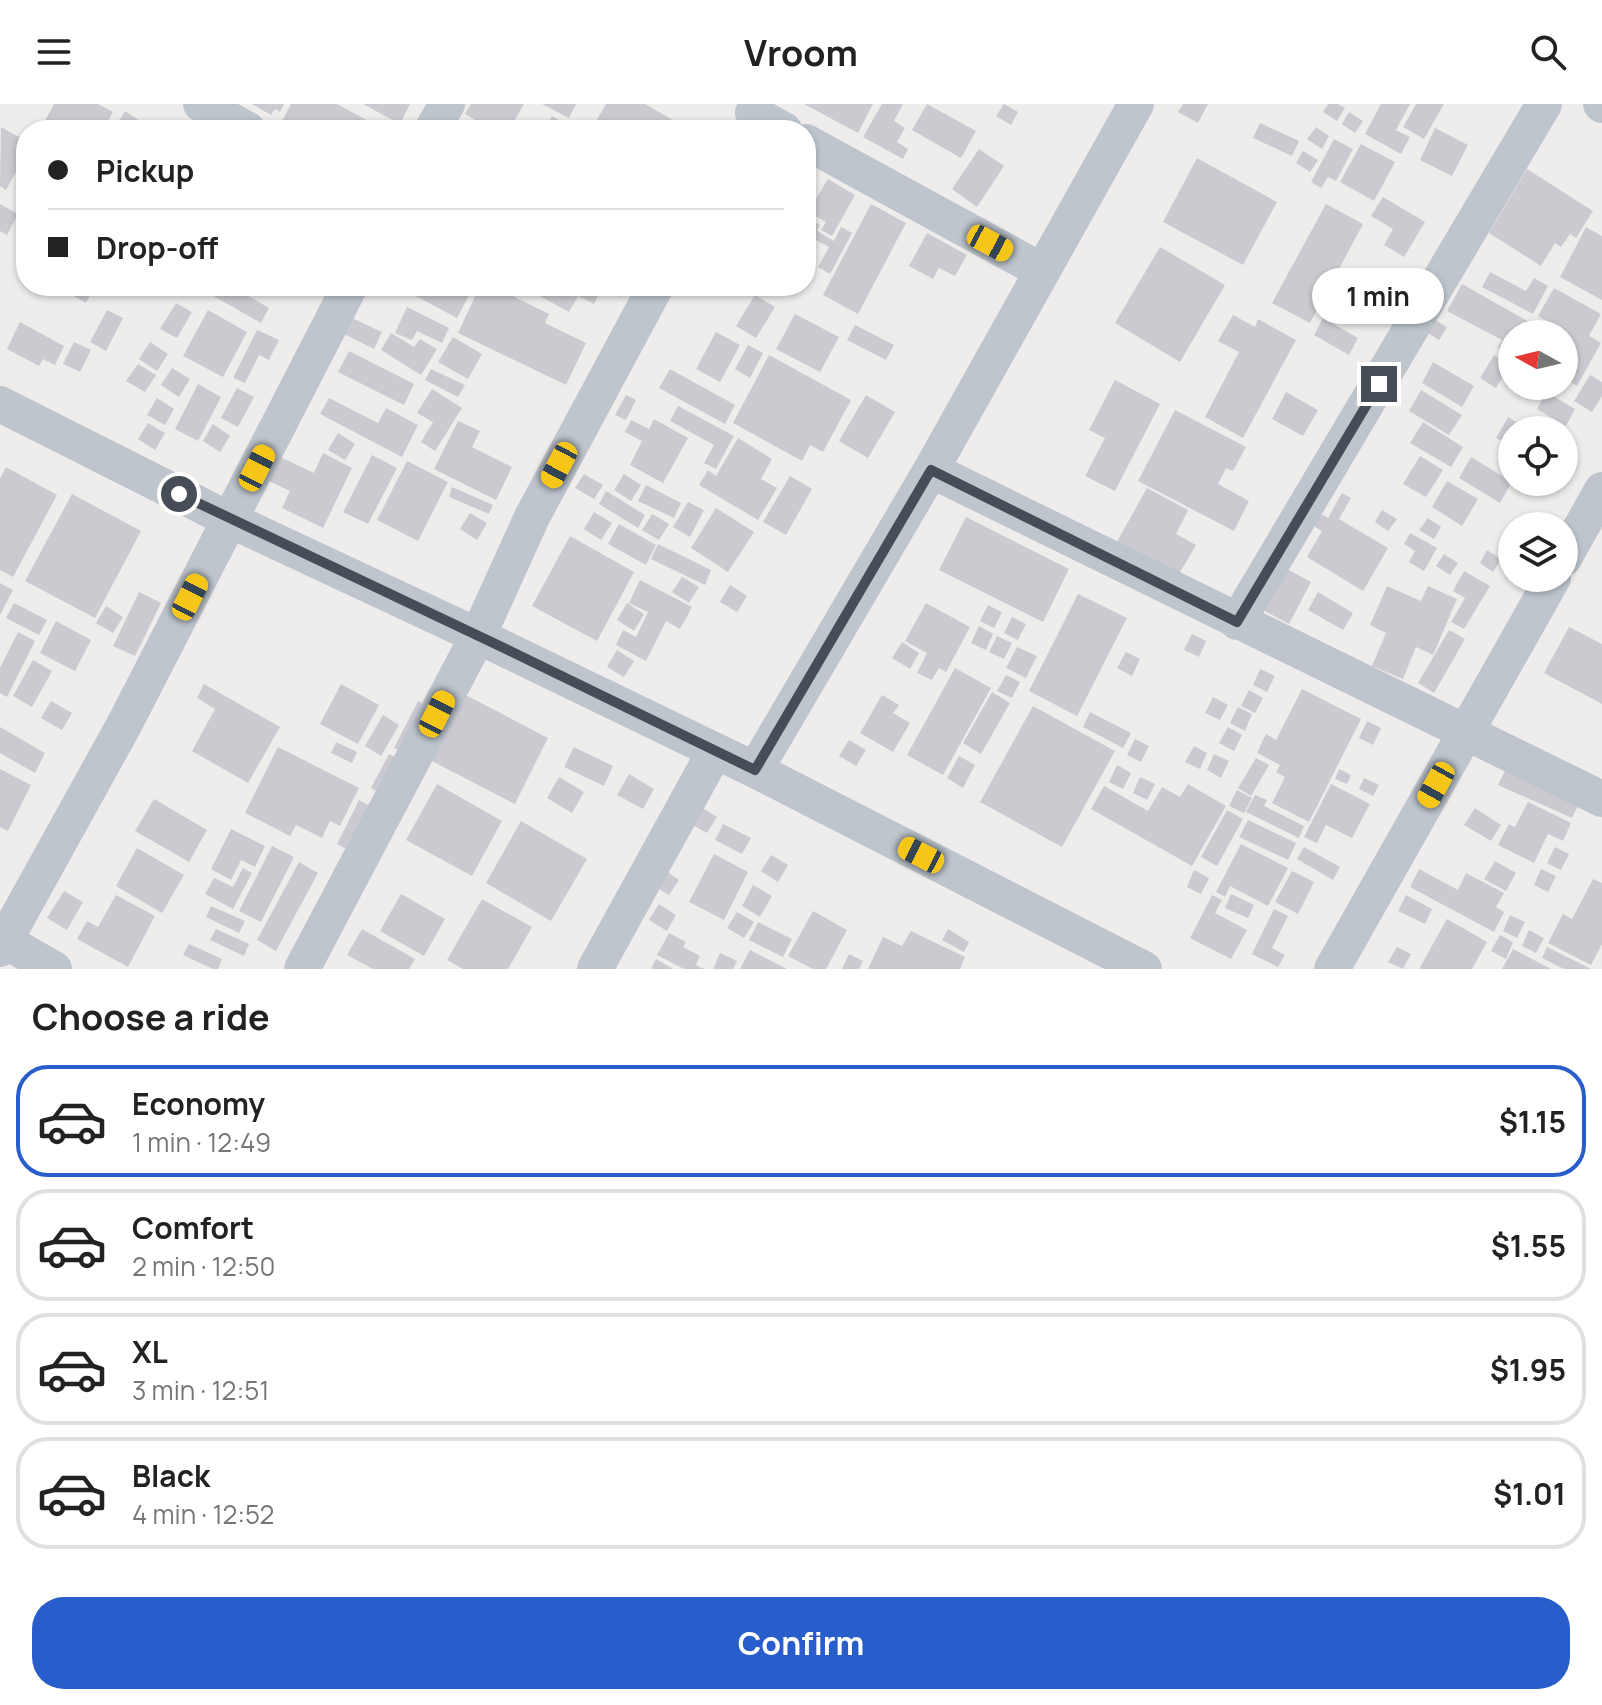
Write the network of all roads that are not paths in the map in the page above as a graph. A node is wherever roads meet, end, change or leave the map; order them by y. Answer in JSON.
{"nodes":[{"id":1,"x":201,"y":104,"type":"edge"},
{"id":2,"x":1136,"y":104,"type":"edge"},
{"id":3,"x":1544,"y":104,"type":"edge"},
{"id":4,"x":230,"y":120,"type":"edge"},
{"id":5,"x":816,"y":147,"type":"edge"},
{"id":6,"x":1042,"y":271,"type":"junction"},
{"id":7,"x":345,"y":296,"type":"edge"},
{"id":8,"x":651,"y":296,"type":"edge"},
{"id":9,"x":0,"y":404,"type":"edge"},
{"id":10,"x":931,"y":470,"type":"junction"},
{"id":11,"x":1602,"y":490,"type":"edge"},
{"id":12,"x":230,"y":520,"type":"junction"},
{"id":13,"x":1578,"y":533,"type":"edge"},
{"id":14,"x":1545,"y":592,"type":"edge"},
{"id":15,"x":1237,"y":622,"type":"junction"},
{"id":16,"x":478,"y":636,"type":"junction"},
{"id":17,"x":1466,"y":732,"type":"junction"},
{"id":18,"x":715,"y":751,"type":"junction"},
{"id":19,"x":755,"y":770,"type":"junction"},
{"id":20,"x":1602,"y":799,"type":"edge"},
{"id":21,"x":2,"y":943,"type":"edge"},
{"id":22,"x":54,"y":969,"type":"edge"},
{"id":23,"x":302,"y":969,"type":"edge"},
{"id":24,"x":595,"y":969,"type":"edge"},
{"id":25,"x":1144,"y":969,"type":"edge"},
{"id":26,"x":1332,"y":969,"type":"edge"}],
"edges":[{"from":1,"to":4,"type":"street"},
{"from":2,"to":6,"type":"street"},
{"from":3,"to":15,"type":"street"},
{"from":5,"to":6,"type":"street"},
{"from":6,"to":10,"type":"street"},
{"from":7,"to":12,"type":"street"},
{"from":8,"to":16,"type":"street"},
{"from":9,"to":12,"type":"street"},
{"from":10,"to":15,"type":"street"},
{"from":10,"to":19,"type":"street"},
{"from":11,"to":13,"type":"street"},
{"from":12,"to":16,"type":"street"},
{"from":12,"to":21,"type":"street"},
{"from":14,"to":17,"type":"street"},
{"from":15,"to":17,"type":"street"},
{"from":16,"to":18,"type":"street"},
{"from":16,"to":23,"type":"street"},
{"from":17,"to":20,"type":"street"},
{"from":17,"to":26,"type":"street"},
{"from":18,"to":19,"type":"street"},
{"from":18,"to":24,"type":"street"},
{"from":19,"to":25,"type":"street"},
{"from":21,"to":22,"type":"street"}]}
